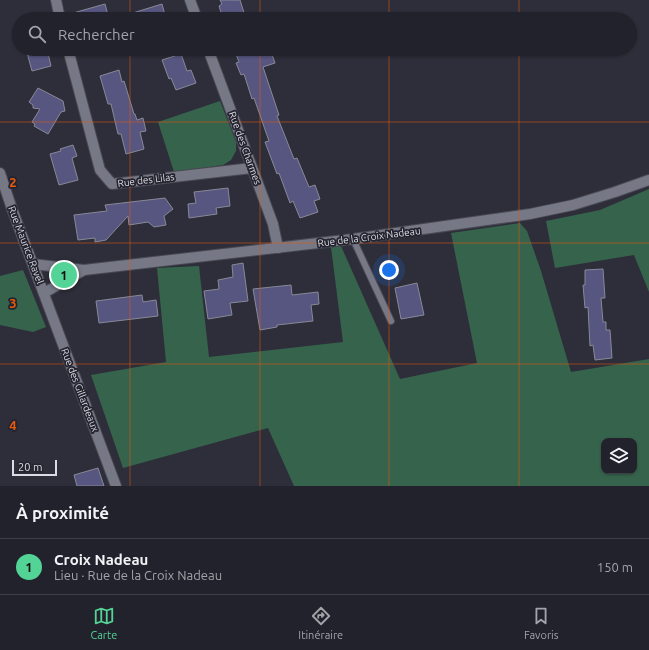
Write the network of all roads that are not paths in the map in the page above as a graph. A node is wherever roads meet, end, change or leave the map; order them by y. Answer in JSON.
{"nodes":[{"id":1,"x":56,"y":0,"type":"edge"},
{"id":2,"x":190,"y":0,"type":"edge"},
{"id":3,"x":59,"y":12,"type":"edge"},
{"id":4,"x":194,"y":12,"type":"edge"},
{"id":5,"x":70,"y":56,"type":"edge"},
{"id":6,"x":211,"y":56,"type":"edge"},
{"id":7,"x":252,"y":168,"type":"junction"},
{"id":8,"x":0,"y":173,"type":"edge"},
{"id":9,"x":649,"y":180,"type":"edge"},
{"id":10,"x":353,"y":239,"type":"junction"},
{"id":11,"x":278,"y":248,"type":"junction"},
{"id":12,"x":33,"y":264,"type":"junction"},
{"id":13,"x":84,"y":270,"type":"junction"},
{"id":14,"x":44,"y":293,"type":"junction"},
{"id":15,"x":391,"y":321,"type":"dead end"},
{"id":16,"x":116,"y":486,"type":"edge"}],
"edges":[{"from":1,"to":3,"type":"street"},
{"from":2,"to":4,"type":"street"},
{"from":5,"to":7,"type":"street","name":"Rue des Lilas"},
{"from":6,"to":7,"type":"street","name":"Rue des Charmes"},
{"from":7,"to":11,"type":"street","name":"Rue des Charmes"},
{"from":8,"to":12,"type":"street","name":"Rue Maurice Ravel"},
{"from":9,"to":10,"type":"street","name":"Rue de la Croix Nadeau"},
{"from":10,"to":11,"type":"street","name":"Rue de la Croix Nadeau"},
{"from":10,"to":15,"type":"lane"},
{"from":11,"to":13,"type":"street","name":"Rue de la Croix Nadeau"},
{"from":12,"to":13,"type":"street"},
{"from":12,"to":14,"type":"street","name":"Rue Maurice Ravel"},
{"from":13,"to":14,"type":"street"},
{"from":14,"to":16,"type":"street","name":"Rue des Gillardeaux"}]}
